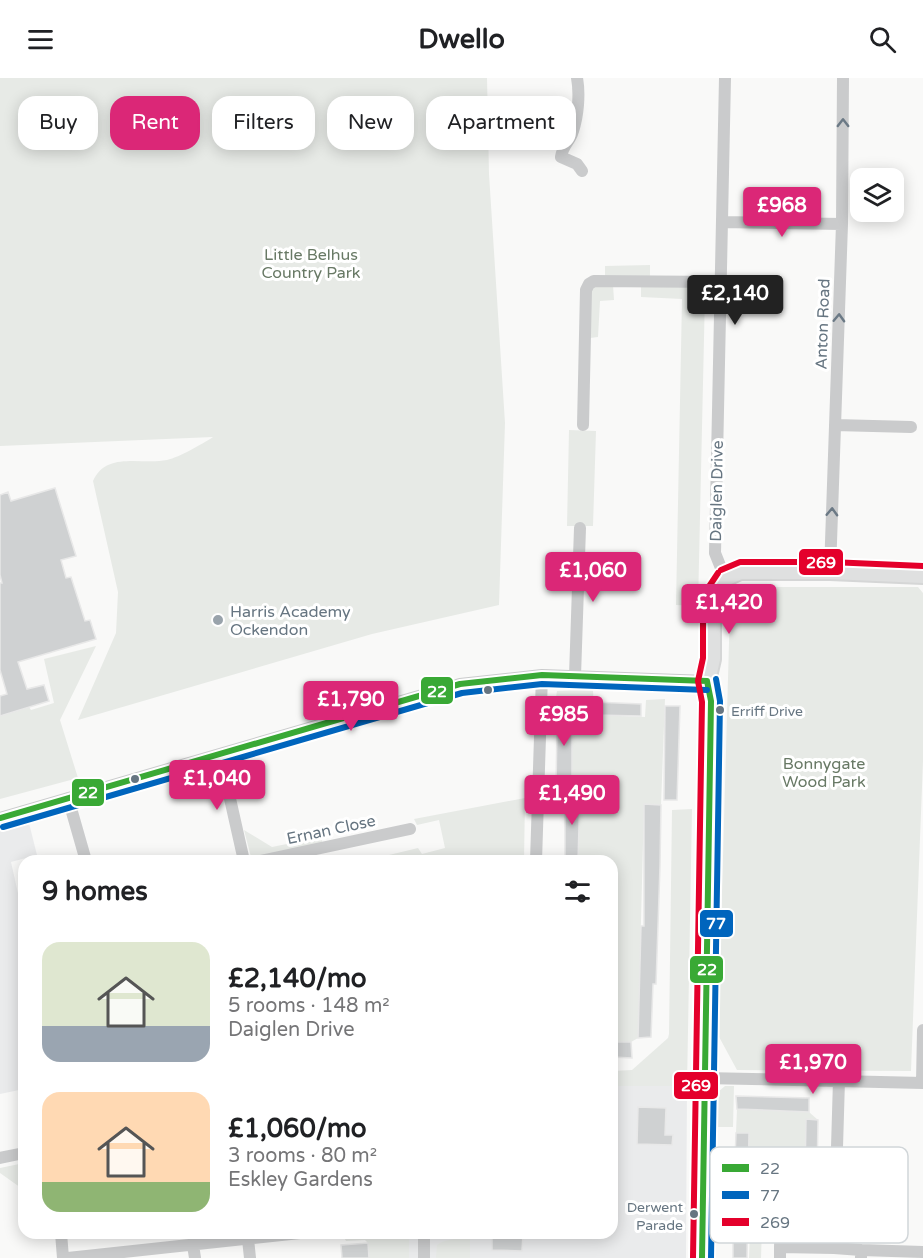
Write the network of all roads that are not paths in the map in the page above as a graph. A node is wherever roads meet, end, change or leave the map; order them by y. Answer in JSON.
{"nodes":[{"id":1,"x":577,"y":78,"type":"edge"},
{"id":2,"x":725,"y":78,"type":"edge"},
{"id":3,"x":843,"y":78,"type":"edge"},
{"id":4,"x":582,"y":171,"type":"dead end"},
{"id":5,"x":722,"y":222,"type":"junction"},
{"id":6,"x":842,"y":224,"type":"junction"},
{"id":7,"x":721,"y":282,"type":"junction"},
{"id":8,"x":582,"y":425,"type":"dead end"},
{"id":9,"x":835,"y":425,"type":"junction"},
{"id":10,"x":911,"y":427,"type":"dead end"},
{"id":11,"x":580,"y":528,"type":"dead end"},
{"id":12,"x":830,"y":571,"type":"junction"},
{"id":13,"x":923,"y":574,"type":"edge"},
{"id":14,"x":725,"y":578,"type":"junction"},
{"id":15,"x":542,"y":675,"type":"junction"},
{"id":16,"x":575,"y":676,"type":"junction"},
{"id":17,"x":707,"y":681,"type":"junction"},
{"id":18,"x":220,"y":754,"type":"junction"},
{"id":19,"x":68,"y":798,"type":"junction"},
{"id":20,"x":0,"y":818,"type":"edge"},
{"id":21,"x":410,"y":829,"type":"dead end"},
{"id":22,"x":84,"y":855,"type":"edge"},
{"id":23,"x":243,"y":855,"type":"edge"},
{"id":24,"x":288,"y":855,"type":"edge"},
{"id":25,"x":536,"y":855,"type":"edge"},
{"id":26,"x":923,"y":1030,"type":"edge"},
{"id":27,"x":704,"y":1078,"type":"junction"},
{"id":28,"x":839,"y":1080,"type":"junction"},
{"id":29,"x":922,"y":1083,"type":"edge"},
{"id":30,"x":837,"y":1147,"type":"edge"},
{"id":31,"x":18,"y":1154,"type":"edge"},
{"id":32,"x":0,"y":1158,"type":"edge"},
{"id":33,"x":61,"y":1239,"type":"edge"},
{"id":34,"x":248,"y":1239,"type":"joint"},
{"id":35,"x":424,"y":1239,"type":"edge"},
{"id":36,"x":834,"y":1243,"type":"edge"},
{"id":37,"x":193,"y":1245,"type":"junction"},
{"id":38,"x":834,"y":1248,"type":"junction"},
{"id":39,"x":923,"y":1252,"type":"edge"},
{"id":40,"x":780,"y":1253,"type":"edge"},
{"id":41,"x":861,"y":1254,"type":"edge"},
{"id":42,"x":63,"y":1258,"type":"edge"},
{"id":43,"x":68,"y":1258,"type":"edge"},
{"id":44,"x":195,"y":1258,"type":"edge"},
{"id":45,"x":250,"y":1258,"type":"edge"},
{"id":46,"x":424,"y":1258,"type":"edge"},
{"id":47,"x":702,"y":1258,"type":"edge"}],
"edges":[{"from":1,"to":4,"type":"street"},
{"from":2,"to":5,"type":"street","name":"Daiglen Drive"},
{"from":6,"to":3,"type":"street","name":"Anton Road","one_way":true},
{"from":5,"to":6,"type":"street"},
{"from":5,"to":7,"type":"street","name":"Daiglen Drive"},
{"from":9,"to":6,"type":"street","name":"Anton Road","one_way":true},
{"from":7,"to":8,"type":"street"},
{"from":7,"to":14,"type":"street","name":"Daiglen Drive"},
{"from":9,"to":10,"type":"street"},
{"from":12,"to":9,"type":"street","name":"Anton Road","one_way":true},
{"from":11,"to":16,"type":"street"},
{"from":12,"to":13,"type":"street"},
{"from":12,"to":14,"type":"street"},
{"from":14,"to":17,"type":"street"},
{"from":15,"to":16,"type":"street"},
{"from":15,"to":18,"type":"street"},
{"from":15,"to":25,"type":"street"},
{"from":16,"to":17,"type":"street"},
{"from":17,"to":27,"type":"street"},
{"from":18,"to":19,"type":"street"},
{"from":18,"to":23,"type":"street"},
{"from":19,"to":20,"type":"street"},
{"from":19,"to":22,"type":"street"},
{"from":21,"to":24,"type":"street","name":"Ernan Close"},
{"from":26,"to":29,"type":"street"},
{"from":27,"to":28,"type":"street"},
{"from":27,"to":47,"type":"street"},
{"from":28,"to":29,"type":"street"},
{"from":28,"to":30,"type":"street"},
{"from":31,"to":32,"type":"street"},
{"from":33,"to":42,"type":"street"},
{"from":34,"to":37,"type":"street"},
{"from":34,"to":45,"type":"street"},
{"from":35,"to":46,"type":"street"},
{"from":36,"to":38,"type":"street"},
{"from":37,"to":43,"type":"street"},
{"from":37,"to":44,"type":"street"},
{"from":38,"to":40,"type":"street"},
{"from":38,"to":41,"type":"street"},
{"from":39,"to":41,"type":"street"}]}
